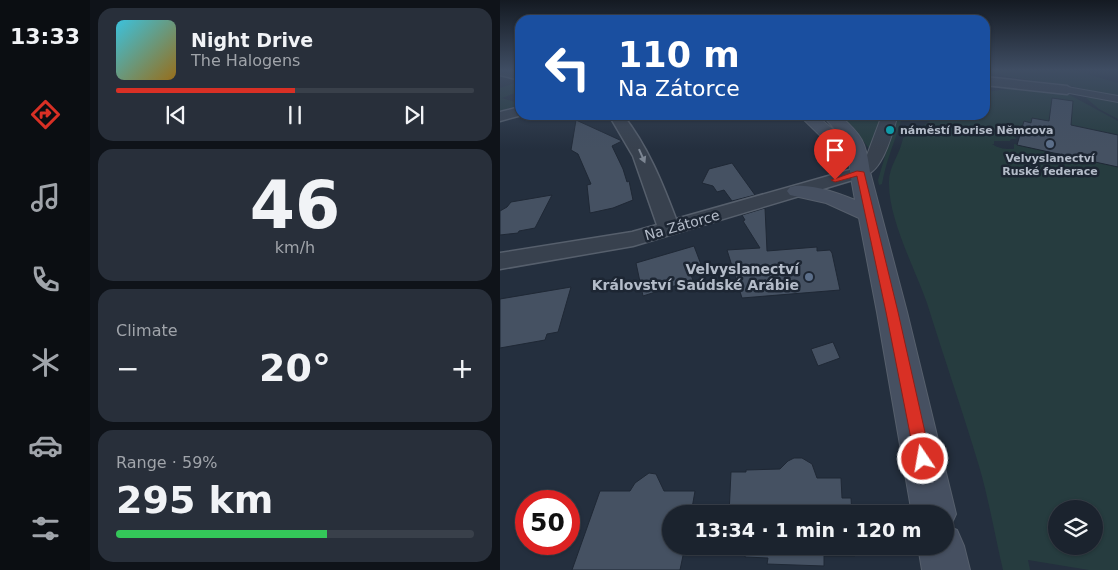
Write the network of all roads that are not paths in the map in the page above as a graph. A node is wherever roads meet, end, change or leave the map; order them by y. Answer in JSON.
{"nodes":[{"id":1,"x":1104,"y":97,"type":"edge"},
{"id":2,"x":1118,"y":99,"type":"edge"},
{"id":3,"x":515,"y":112,"type":"edge"},
{"id":4,"x":500,"y":117,"type":"edge"},
{"id":5,"x":620,"y":120,"type":"edge"},
{"id":6,"x":812,"y":120,"type":"edge"},
{"id":7,"x":835,"y":120,"type":"edge"},
{"id":8,"x":888,"y":120,"type":"edge"},
{"id":9,"x":860,"y":172,"type":"junction"},
{"id":10,"x":797,"y":191,"type":"junction"},
{"id":11,"x":869,"y":214,"type":"junction"},
{"id":12,"x":669,"y":229,"type":"junction"},
{"id":13,"x":500,"y":261,"type":"edge"},
{"id":14,"x":932,"y":505,"type":"edge"},
{"id":15,"x":943,"y":555,"type":"edge"},
{"id":16,"x":946,"y":570,"type":"edge"}],
"edges":[{"from":1,"to":2,"type":"street"},
{"from":3,"to":4,"type":"street"},
{"from":5,"to":12,"type":"street","one_way":true},
{"from":6,"to":9,"type":"main road"},
{"from":7,"to":9,"type":"main road"},
{"from":8,"to":9,"type":"street"},
{"from":9,"to":10,"type":"street","name":"Na Zátorce"},
{"from":9,"to":11,"type":"main road"},
{"from":10,"to":11,"type":"main road"},
{"from":10,"to":12,"type":"street","name":"Na Zátorce"},
{"from":11,"to":14,"type":"main road"},
{"from":12,"to":13,"type":"street","name":"Na Zátorce"},
{"from":15,"to":16,"type":"main road"}]}
